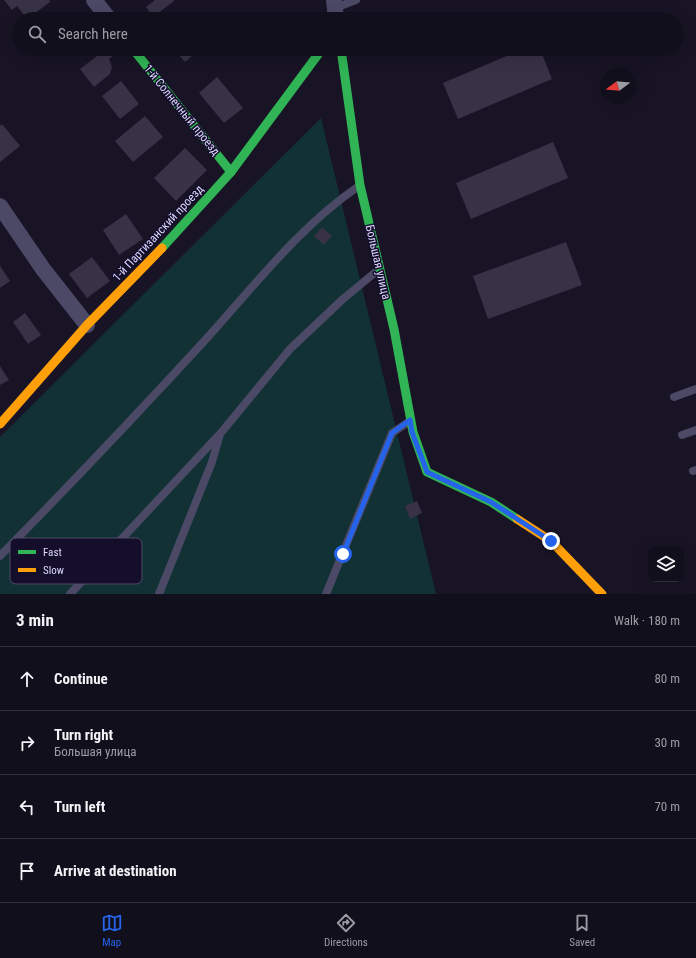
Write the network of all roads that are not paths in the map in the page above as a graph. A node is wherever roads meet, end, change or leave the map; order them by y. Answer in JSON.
{"nodes":[{"id":1,"x":94,"y":0,"type":"edge"},
{"id":2,"x":356,"y":0,"type":"edge"},
{"id":3,"x":335,"y":9,"type":"edge"},
{"id":4,"x":103,"y":12,"type":"edge"},
{"id":5,"x":139,"y":56,"type":"edge"},
{"id":6,"x":317,"y":56,"type":"edge"},
{"id":7,"x":343,"y":56,"type":"edge"},
{"id":8,"x":231,"y":172,"type":"junction"},
{"id":9,"x":360,"y":185,"type":"junction"},
{"id":10,"x":0,"y":206,"type":"edge"},
{"id":11,"x":380,"y":269,"type":"junction"},
{"id":12,"x":87,"y":325,"type":"junction"},
{"id":13,"x":696,"y":389,"type":"edge"},
{"id":14,"x":674,"y":397,"type":"dead end"},
{"id":15,"x":410,"y":420,"type":"junction"},
{"id":16,"x":0,"y":424,"type":"edge"},
{"id":17,"x":696,"y":430,"type":"edge"},
{"id":18,"x":220,"y":434,"type":"junction"},
{"id":19,"x":682,"y":435,"type":"dead end"},
{"id":20,"x":18,"y":538,"type":"edge"},
{"id":21,"x":122,"y":538,"type":"edge"},
{"id":22,"x":10,"y":546,"type":"edge"},
{"id":23,"x":0,"y":556,"type":"edge"},
{"id":24,"x":79,"y":584,"type":"edge"},
{"id":25,"x":70,"y":594,"type":"edge"},
{"id":26,"x":159,"y":594,"type":"edge"},
{"id":27,"x":326,"y":594,"type":"edge"},
{"id":28,"x":602,"y":594,"type":"edge"}],
"edges":[{"from":1,"to":4,"type":"street"},
{"from":2,"to":3,"type":"lane"},
{"from":5,"to":8,"type":"street","name":"1-й Солнечный проезд"},
{"from":6,"to":8,"type":"street","name":"1-й Партизанский проезд"},
{"from":7,"to":9,"type":"street","name":"Большая улица"},
{"from":8,"to":12,"type":"street","name":"1-й Партизанский проезд"},
{"from":9,"to":11,"type":"street","name":"Большая улица"},
{"from":9,"to":20,"type":"lane"},
{"from":10,"to":12,"type":"street"},
{"from":11,"to":15,"type":"street","name":"Большая улица"},
{"from":11,"to":18,"type":"lane"},
{"from":12,"to":16,"type":"street","name":"1-й Партизанский проезд"},
{"from":13,"to":14,"type":"lane"},
{"from":15,"to":27,"type":"lane"},
{"from":15,"to":28,"type":"street","name":"Большая улица"},
{"from":17,"to":19,"type":"lane"},
{"from":18,"to":21,"type":"lane"},
{"from":18,"to":26,"type":"lane"},
{"from":22,"to":23,"type":"lane"},
{"from":24,"to":25,"type":"lane"}]}
